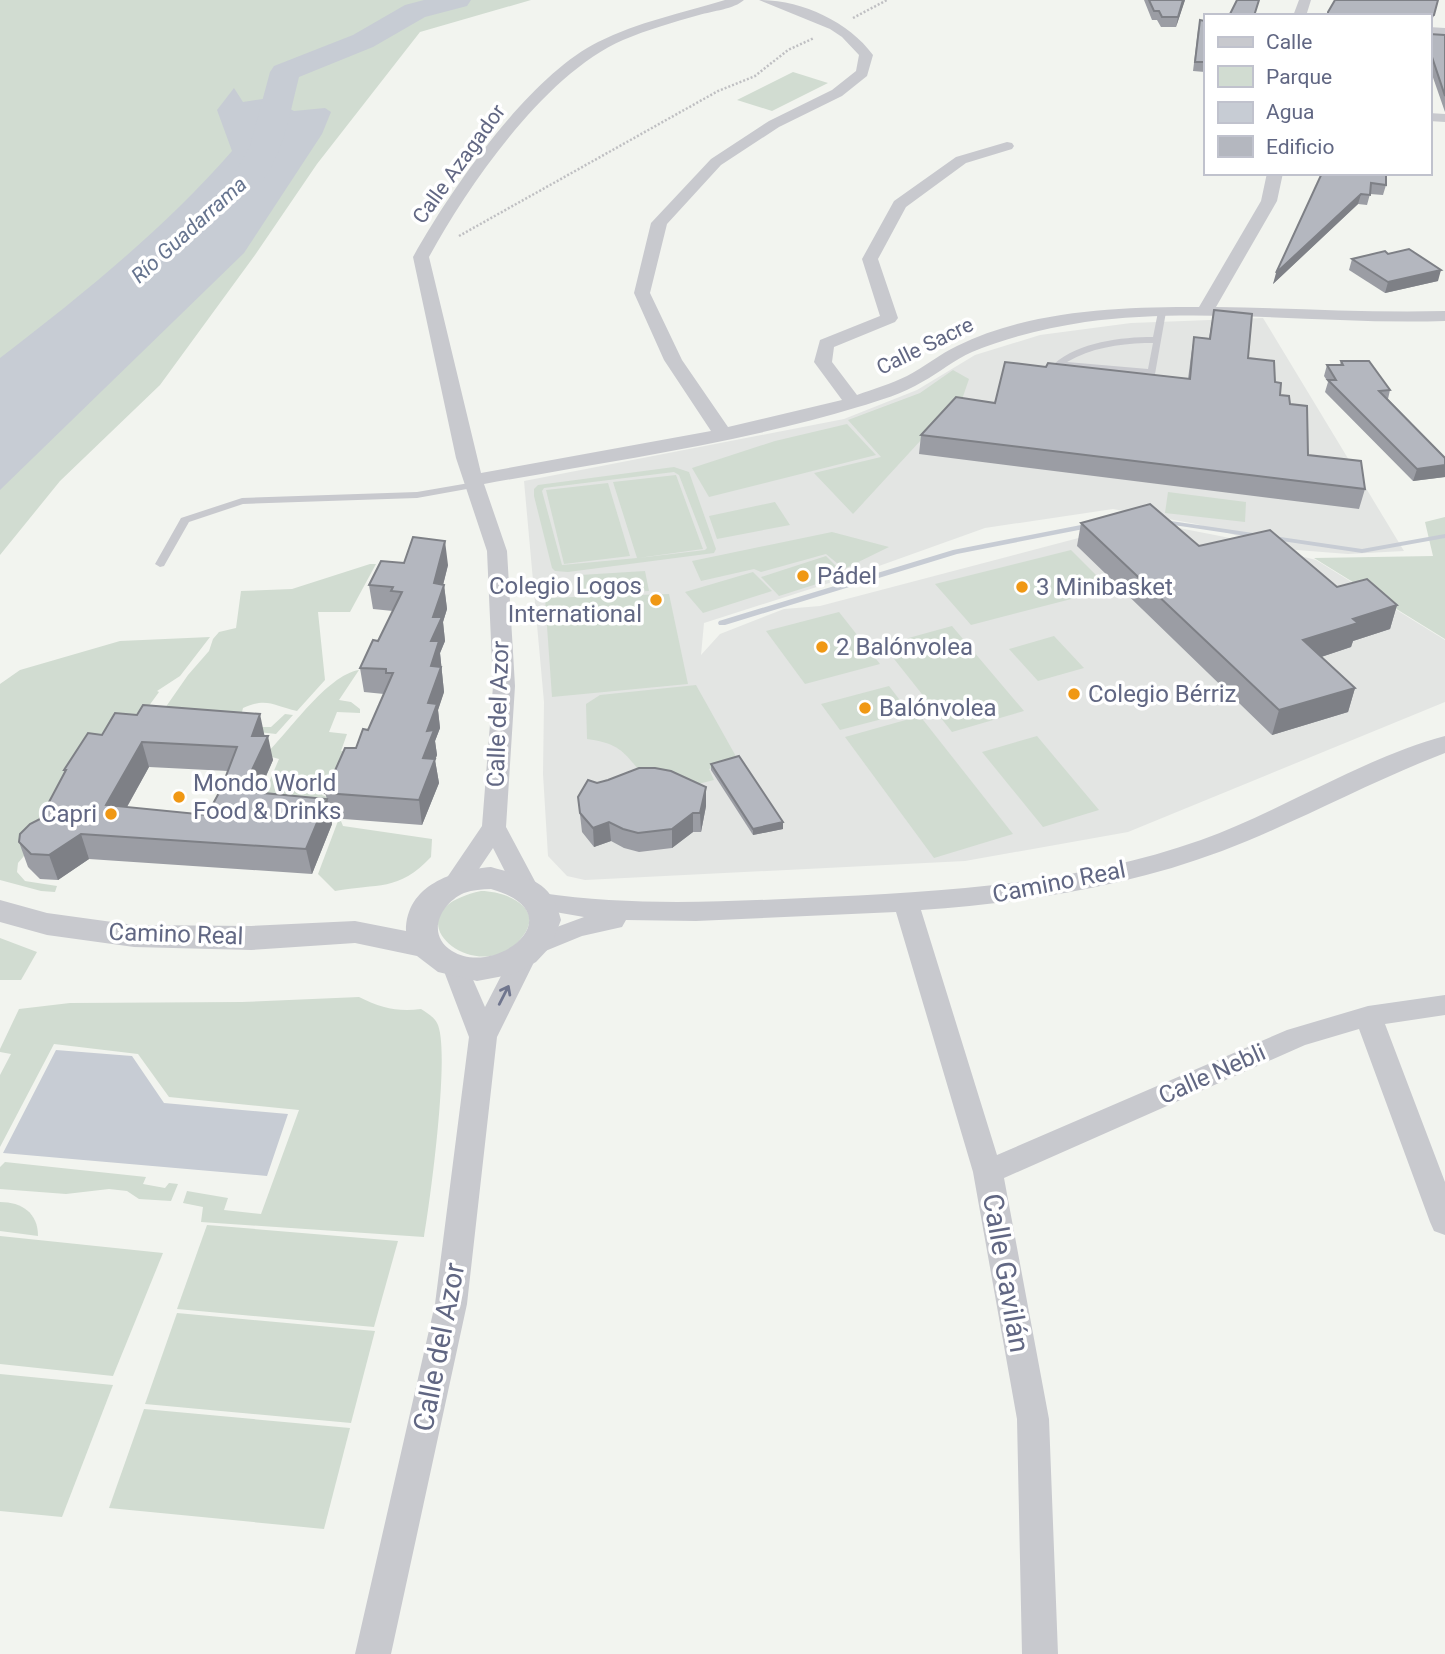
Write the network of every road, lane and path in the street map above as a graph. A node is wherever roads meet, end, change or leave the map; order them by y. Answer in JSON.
{"nodes":[{"id":1,"x":738,"y":0,"type":"edge"},
{"id":2,"x":765,"y":0,"type":"edge"},
{"id":3,"x":887,"y":0,"type":"edge"},
{"id":4,"x":837,"y":26,"type":"junction"},
{"id":5,"x":1007,"y":146,"type":"dead end"},
{"id":6,"x":1275,"y":175,"type":"edge"},
{"id":7,"x":421,"y":257,"type":"junction"},
{"id":8,"x":1162,"y":312,"type":"junction"},
{"id":9,"x":1204,"y":313,"type":"junction"},
{"id":10,"x":1445,"y":316,"type":"edge"},
{"id":11,"x":1157,"y":340,"type":"junction"},
{"id":12,"x":853,"y":403,"type":"junction"},
{"id":13,"x":723,"y":434,"type":"junction"},
{"id":14,"x":475,"y":482,"type":"junction"},
{"id":15,"x":160,"y":564,"type":"dead end"},
{"id":16,"x":1445,"y":744,"type":"edge"},
{"id":17,"x":494,"y":827,"type":"junction"},
{"id":18,"x":455,"y":885,"type":"junction"},
{"id":19,"x":533,"y":894,"type":"junction"},
{"id":20,"x":906,"y":903,"type":"junction"},
{"id":21,"x":426,"y":907,"type":"junction"},
{"id":22,"x":0,"y":911,"type":"edge"},
{"id":23,"x":648,"y":914,"type":"junction"},
{"id":24,"x":355,"y":932,"type":"junction"},
{"id":25,"x":425,"y":946,"type":"junction"},
{"id":26,"x":531,"y":950,"type":"junction"},
{"id":27,"x":455,"y":966,"type":"junction"},
{"id":28,"x":1445,"y":1005,"type":"edge"},
{"id":29,"x":1367,"y":1016,"type":"junction"},
{"id":30,"x":483,"y":1037,"type":"junction"},
{"id":31,"x":988,"y":1172,"type":"junction"},
{"id":32,"x":1445,"y":1222,"type":"edge"},
{"id":33,"x":373,"y":1654,"type":"edge"},
{"id":34,"x":1040,"y":1654,"type":"edge"}],
"edges":[{"from":1,"to":7,"type":"street","name":"Calle Azagador"},
{"from":2,"to":4,"type":"street"},
{"from":3,"to":4,"type":"path"},
{"from":4,"to":7,"type":"path"},
{"from":4,"to":13,"type":"street"},
{"from":5,"to":12,"type":"street"},
{"from":6,"to":9,"type":"street"},
{"from":7,"to":14,"type":"street","name":"Calle Azagador"},
{"from":8,"to":9,"type":"street","name":"Calle Sacre"},
{"from":8,"to":11,"type":"lane"},
{"from":8,"to":12,"type":"street","name":"Calle Sacre"},
{"from":9,"to":10,"type":"street","name":"Calle Sacre"},
{"from":11,"to":11,"type":"lane"},
{"from":12,"to":13,"type":"street","name":"Calle Sacre"},
{"from":13,"to":14,"type":"street","name":"Calle Sacre"},
{"from":14,"to":15,"type":"lane"},
{"from":14,"to":17,"type":"street","name":"Calle del Azor"},
{"from":16,"to":20,"type":"street","name":"Camino Real"},
{"from":17,"to":18,"type":"street"},
{"from":17,"to":19,"type":"street"},
{"from":18,"to":19,"type":"street"},
{"from":18,"to":21,"type":"street"},
{"from":19,"to":23,"type":"street","name":"Camino Real"},
{"from":19,"to":26,"type":"street"},
{"from":20,"to":23,"type":"street","name":"Camino Real"},
{"from":20,"to":31,"type":"street","name":"Calle Gavilán"},
{"from":21,"to":24,"type":"street","name":"Camino Real"},
{"from":21,"to":25,"type":"street"},
{"from":22,"to":24,"type":"street","name":"Camino Real"},
{"from":23,"to":26,"type":"street","name":"Camino Real"},
{"from":24,"to":25,"type":"street","name":"Camino Real"},
{"from":25,"to":27,"type":"street"},
{"from":26,"to":27,"type":"street"},
{"from":30,"to":26,"type":"street","name":"Calle del Azor","one_way":true},
{"from":27,"to":30,"type":"street","name":"Calle del Azor"},
{"from":28,"to":29,"type":"street","name":"Calle Nebli"},
{"from":29,"to":31,"type":"street","name":"Calle Nebli"},
{"from":29,"to":32,"type":"street"},
{"from":30,"to":33,"type":"street","name":"Calle del Azor"},
{"from":31,"to":34,"type":"street","name":"Calle Gavilán"}]}
